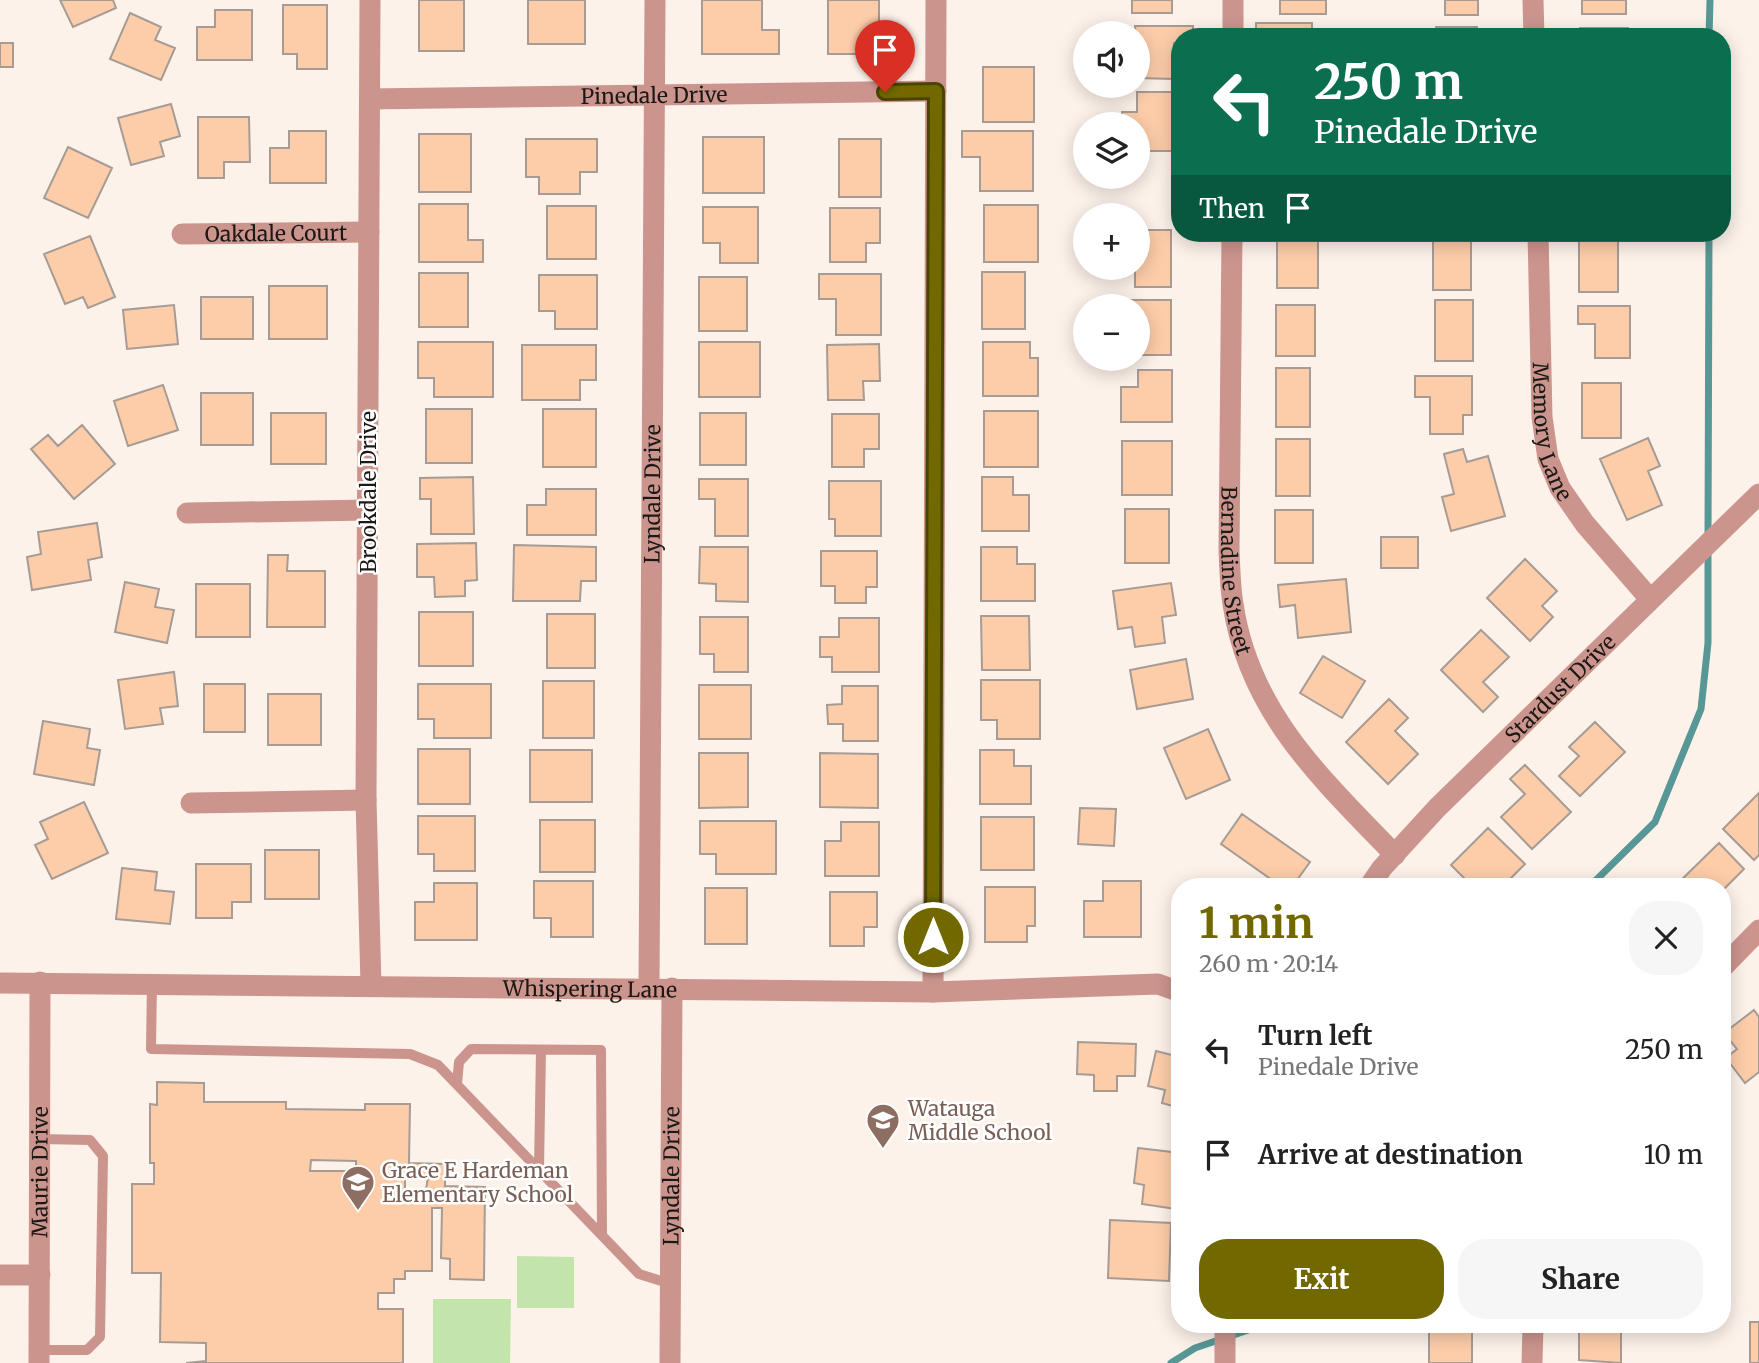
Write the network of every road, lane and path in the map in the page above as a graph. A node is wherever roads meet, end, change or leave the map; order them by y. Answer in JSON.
{"nodes":[{"id":1,"x":370,"y":0,"type":"edge"},
{"id":2,"x":655,"y":0,"type":"edge"},
{"id":3,"x":936,"y":0,"type":"edge"},
{"id":4,"x":1233,"y":0,"type":"edge"},
{"id":5,"x":1533,"y":0,"type":"edge"},
{"id":6,"x":1233,"y":28,"type":"edge"},
{"id":7,"x":1534,"y":28,"type":"edge"},
{"id":8,"x":936,"y":91,"type":"junction"},
{"id":9,"x":654,"y":95,"type":"junction"},
{"id":10,"x":370,"y":99,"type":"junction"},
{"id":11,"x":369,"y":232,"type":"junction"},
{"id":12,"x":182,"y":233,"type":"dead end"},
{"id":13,"x":1231,"y":242,"type":"edge"},
{"id":14,"x":1538,"y":242,"type":"edge"},
{"id":15,"x":1754,"y":498,"type":"edge"},
{"id":16,"x":368,"y":510,"type":"junction"},
{"id":17,"x":187,"y":513,"type":"dead end"},
{"id":18,"x":1650,"y":599,"type":"junction"},
{"id":19,"x":366,"y":800,"type":"junction"},
{"id":20,"x":191,"y":803,"type":"dead end"},
{"id":21,"x":1395,"y":855,"type":"junction"},
{"id":22,"x":1376,"y":878,"type":"edge"},
{"id":23,"x":1759,"y":930,"type":"edge"},
{"id":24,"x":1731,"y":959,"type":"edge"},
{"id":25,"x":40,"y":982,"type":"junction"},
{"id":26,"x":152,"y":982,"type":"junction"},
{"id":27,"x":0,"y":983,"type":"edge"},
{"id":28,"x":371,"y":985,"type":"junction"},
{"id":29,"x":649,"y":988,"type":"junction"},
{"id":30,"x":672,"y":988,"type":"junction"},
{"id":31,"x":1171,"y":989,"type":"edge"},
{"id":32,"x":933,"y":992,"type":"junction"},
{"id":33,"x":541,"y":1050,"type":"junction"},
{"id":34,"x":457,"y":1084,"type":"junction"},
{"id":35,"x":40,"y":1139,"type":"junction"},
{"id":36,"x":540,"y":1169,"type":"junction"},
{"id":37,"x":602,"y":1235,"type":"junction"},
{"id":38,"x":0,"y":1275,"type":"edge"},
{"id":39,"x":40,"y":1275,"type":"junction"},
{"id":40,"x":671,"y":1284,"type":"junction"},
{"id":41,"x":1224,"y":1333,"type":"edge"},
{"id":42,"x":1533,"y":1333,"type":"edge"},
{"id":43,"x":39,"y":1357,"type":"edge"},
{"id":44,"x":670,"y":1363,"type":"edge"},
{"id":45,"x":1224,"y":1363,"type":"edge"},
{"id":46,"x":1532,"y":1363,"type":"edge"}],
"edges":[{"from":1,"to":10,"type":"street","name":"Brookdale Drive"},
{"from":2,"to":9,"type":"street","name":"Lyndale Drive"},
{"from":3,"to":8,"type":"street"},
{"from":4,"to":6,"type":"street"},
{"from":5,"to":7,"type":"street"},
{"from":8,"to":9,"type":"street","name":"Pinedale Drive"},
{"from":8,"to":32,"type":"street"},
{"from":9,"to":10,"type":"street","name":"Pinedale Drive"},
{"from":9,"to":29,"type":"street","name":"Lyndale Drive"},
{"from":10,"to":11,"type":"street","name":"Brookdale Drive"},
{"from":11,"to":12,"type":"street","name":"Oakdale Court"},
{"from":11,"to":16,"type":"street","name":"Brookdale Drive"},
{"from":13,"to":21,"type":"street","name":"Bernadine Street"},
{"from":14,"to":18,"type":"street","name":"Memory Lane"},
{"from":15,"to":18,"type":"street","name":"Stardust Drive"},
{"from":16,"to":17,"type":"street"},
{"from":16,"to":19,"type":"street","name":"Brookdale Drive"},
{"from":18,"to":21,"type":"street","name":"Stardust Drive"},
{"from":19,"to":20,"type":"street"},
{"from":19,"to":28,"type":"street","name":"Brookdale Drive"},
{"from":21,"to":22,"type":"street","name":"Stardust Drive"},
{"from":23,"to":24,"type":"street"},
{"from":25,"to":26,"type":"street","name":"Whispering Lane"},
{"from":25,"to":27,"type":"street","name":"Whispering Lane"},
{"from":25,"to":35,"type":"street","name":"Maurie Drive"},
{"from":26,"to":28,"type":"street","name":"Whispering Lane"},
{"from":26,"to":34,"type":"lane"},
{"from":28,"to":29,"type":"street","name":"Whispering Lane"},
{"from":29,"to":30,"type":"street","name":"Whispering Lane"},
{"from":30,"to":32,"type":"street","name":"Whispering Lane"},
{"from":30,"to":40,"type":"street","name":"Lyndale Drive"},
{"from":31,"to":32,"type":"street","name":"Whispering Lane"},
{"from":33,"to":34,"type":"lane"},
{"from":33,"to":36,"type":"lane"},
{"from":33,"to":37,"type":"lane"},
{"from":34,"to":36,"type":"lane"},
{"from":35,"to":39,"type":"street","name":"Maurie Drive"},
{"from":35,"to":43,"type":"lane"},
{"from":36,"to":37,"type":"lane"},
{"from":37,"to":40,"type":"lane"},
{"from":38,"to":39,"type":"street"},
{"from":39,"to":43,"type":"street","name":"Maurie Drive"},
{"from":40,"to":44,"type":"street","name":"Lyndale Drive"},
{"from":41,"to":45,"type":"street"},
{"from":42,"to":46,"type":"street"}]}
